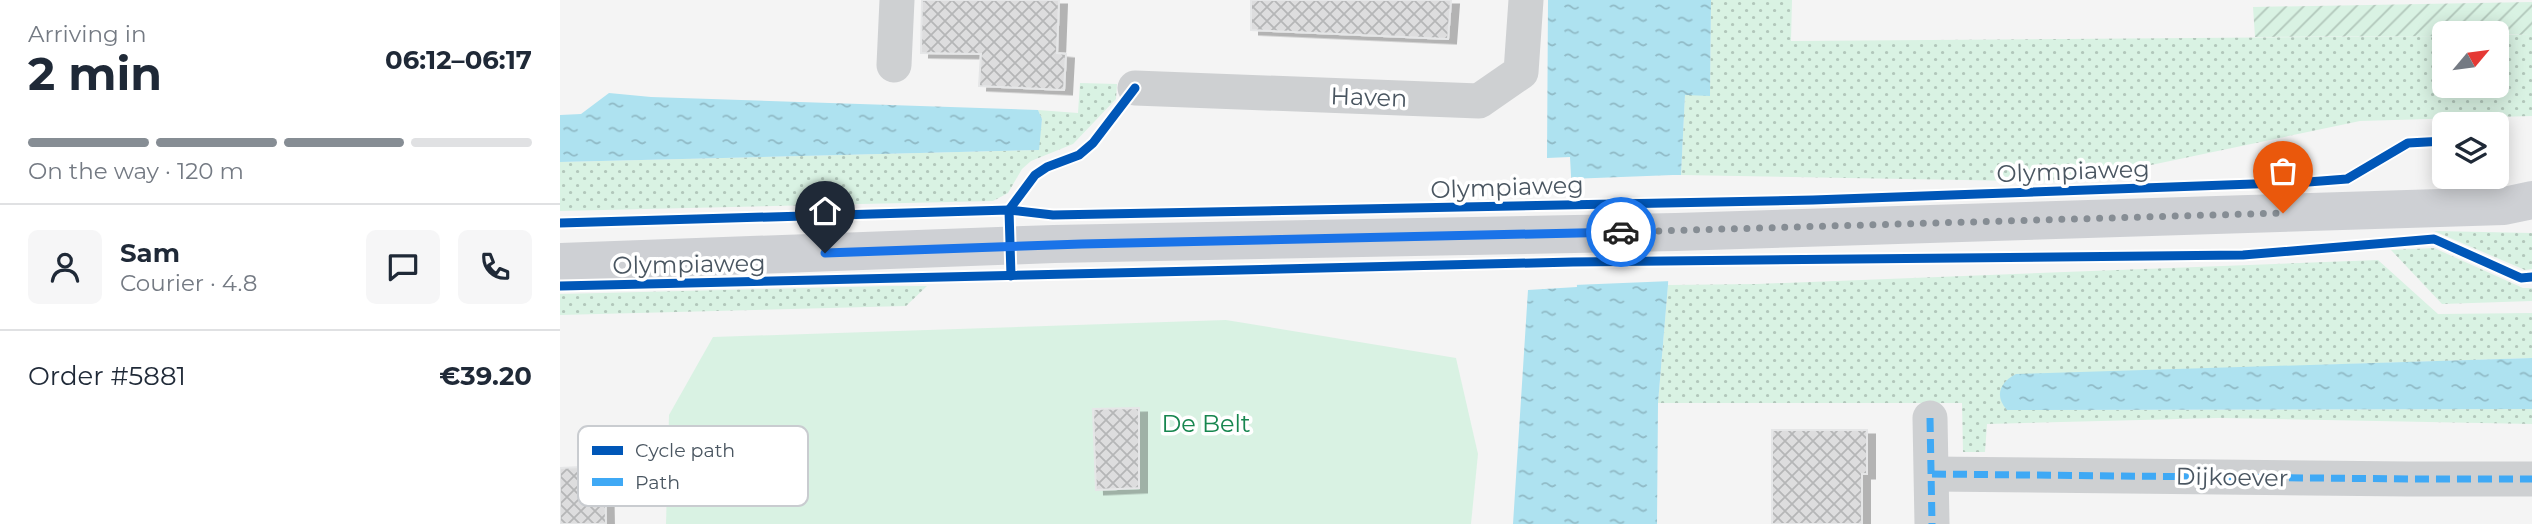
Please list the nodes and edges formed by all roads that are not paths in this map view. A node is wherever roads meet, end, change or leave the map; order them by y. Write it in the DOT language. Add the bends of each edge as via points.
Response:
graph roads {
  1 [pos="897,0"];
  2 [pos="1525,0"];
  3 [pos="894,65"];
  4 [pos="1135,88"];
  5 [pos="2523,207"];
  6 [pos="560,262"];
  7 [pos="1930,418"];
  8 [pos="1932,474"];
  9 [pos="2532,479"];
  10 [pos="1932,524"];
  1 -- 3 [label="street"];
  2 -- 4 [label="street, Haven" via="1521,72 1479,101"];
  5 -- 6 [label="main road, Olympiaweg" via="1676,232 1054,244"];
  7 -- 8 [label="street"];
  8 -- 9 [label="street, Dijkoever"];
  8 -- 10 [label="street"];
}
